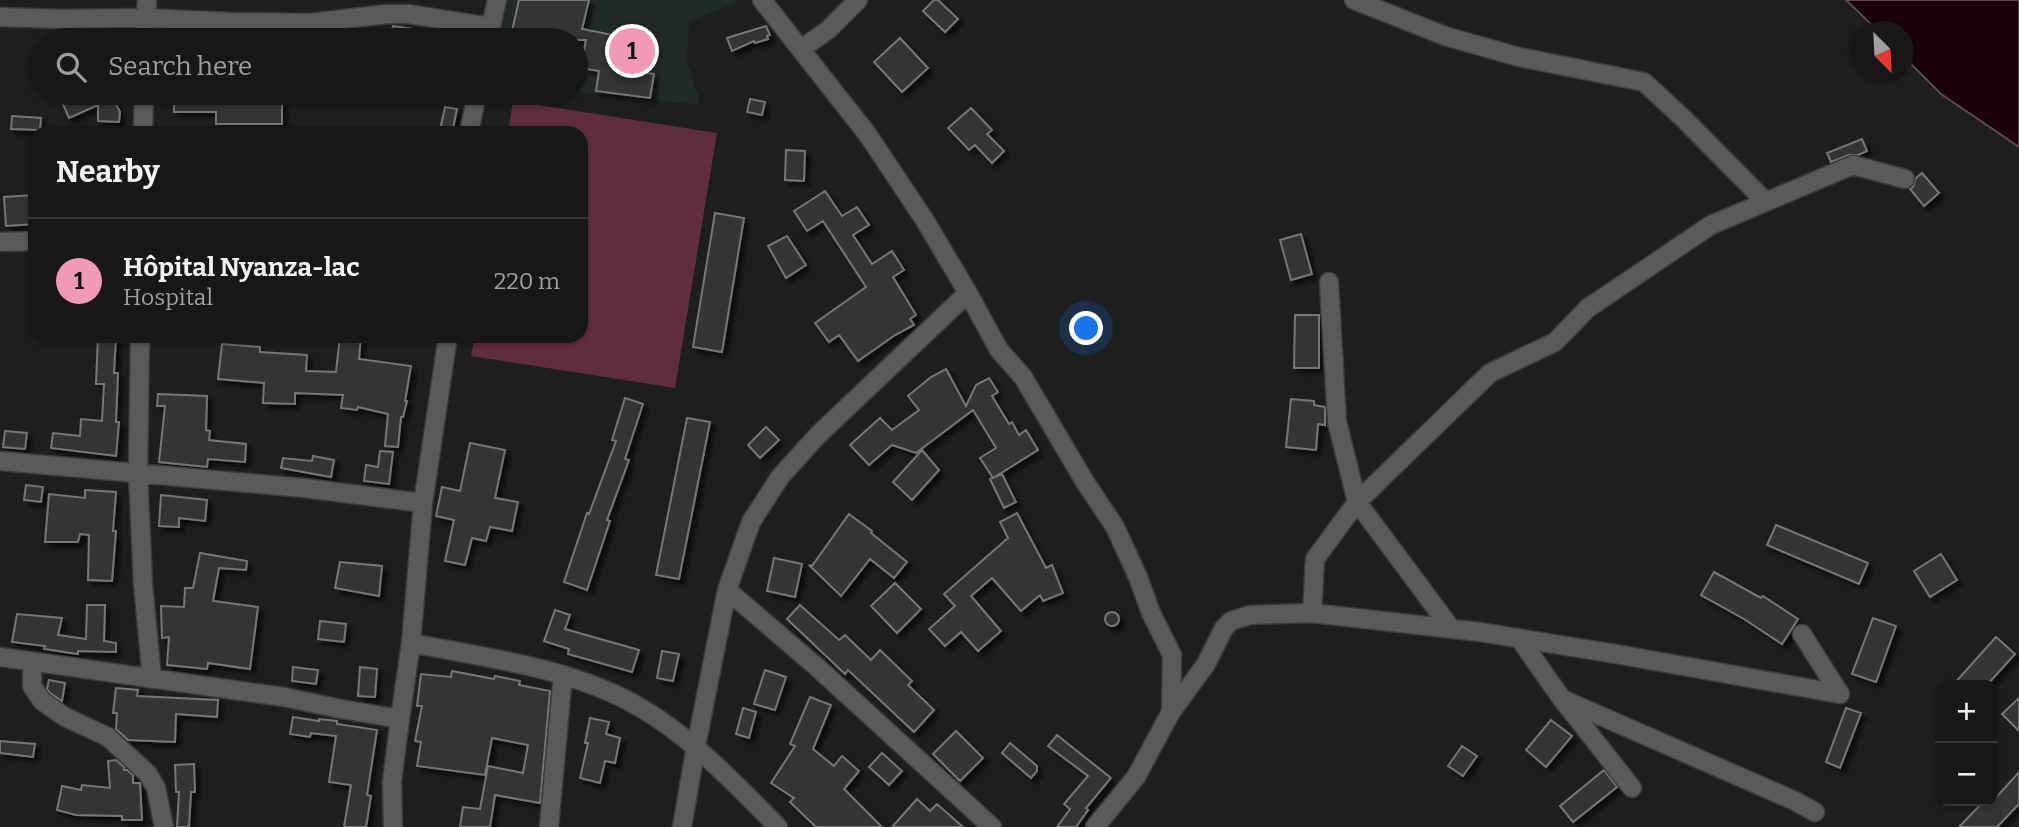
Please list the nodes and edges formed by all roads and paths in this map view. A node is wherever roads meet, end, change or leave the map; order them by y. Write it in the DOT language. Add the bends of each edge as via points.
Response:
graph roads {
  1 [pos="497,0"];
  2 [pos="762,0"];
  3 [pos="858,0"];
  4 [pos="1354,0"];
  5 [pos="146,9"];
  6 [pos="0,17"];
  7 [pos="145,28"];
  8 [pos="464,28"];
  9 [pos="491,28"];
  10 [pos="801,49"];
  11 [pos="144,105"];
  12 [pos="475,105"];
  13 [pos="143,126"];
  14 [pos="471,126"];
  15 [pos="1906,179"];
  16 [pos="1766,202"];
  17 [pos="28,241"];
  18 [pos="0,242"];
  19 [pos="1329,282"];
  20 [pos="968,293"];
  21 [pos="140,343"];
  22 [pos="447,343"];
  23 [pos="0,461"];
  24 [pos="138,473"];
  25 [pos="1357,502"];
  26 [pos="423,503"];
  27 [pos="727,590"];
  28 [pos="1312,613"];
  29 [pos="1450,627"];
  30 [pos="1802,634"];
  31 [pos="1519,638"];
  32 [pos="411,643"];
  33 [pos="0,657"];
  34 [pos="32,662"];
  35 [pos="563,675"];
  36 [pos="152,679"];
  37 [pos="1562,699"];
  38 [pos="1171,712"];
  39 [pos="400,719"];
  40 [pos="696,746"];
  41 [pos="1632,788"];
  42 [pos="1815,812"];
  43 [pos="164,827"];
  44 [pos="393,827"];
  45 [pos="549,827"];
  46 [pos="682,827"];
  47 [pos="778,827"];
  48 [pos="992,827"];
  49 [pos="1095,827"];
  1 -- 9 [label="street"];
  2 -- 10 [label="street"];
  3 -- 10 [label="street"];
  4 -- 16 [label="street" via="1445,36 1507,54 1644,82"];
  5 -- 6 [label="street" via="62,19"];
  5 -- 7 [label="street"];
  5 -- 8 [label="street" via="231,22 310,23 408,15"];
  10 -- 20 [label="street" via="868,135"];
  11 -- 13 [label="street"];
  12 -- 14 [label="street"];
  15 -- 16 [label="street" via="1853,165"];
  16 -- 25 [label="street" via="1711,225 1588,309 1556,342 1490,373"];
  17 -- 18 [label="street"];
  19 -- 25 [label="street" via="1338,422"];
  20 -- 27 [label="street" via="780,477 751,522"];
  20 -- 38 [label="street" via="999,350 1023,377 1115,527 1172,655"];
  21 -- 24 [label="street"];
  22 -- 26 [label="street"];
  23 -- 24 [label="street"];
  24 -- 26 [label="street"];
  24 -- 36 [label="street"];
  25 -- 28 [label="street" via="1315,559"];
  25 -- 29 [label="street"];
  26 -- 32 [label="street"];
  27 -- 40 [label="street"];
  27 -- 48 [label="street"];
  28 -- 29 [label="street"];
  28 -- 38 [label="street" via="1250,615 1231,621"];
  29 -- 31 [label="street"];
  30 -- 31 [label="street" via="1840,694"];
  31 -- 37 [label="street"];
  32 -- 35 [label="street"];
  32 -- 39 [label="street"];
  33 -- 34 [label="street"];
  34 -- 36 [label="street"];
  34 -- 43 [label="street" via="32,686 42,701 108,737 148,774"];
  35 -- 40 [label="street" via="641,708"];
  35 -- 45 [label="street"];
  36 -- 39 [label="street"];
  37 -- 41 [label="street"];
  37 -- 42 [label="street"];
  38 -- 49 [label="street" via="1136,777"];
  39 -- 44 [label="street" via="392,781"];
  40 -- 46 [label="street"];
  40 -- 47 [label="street"];
}
